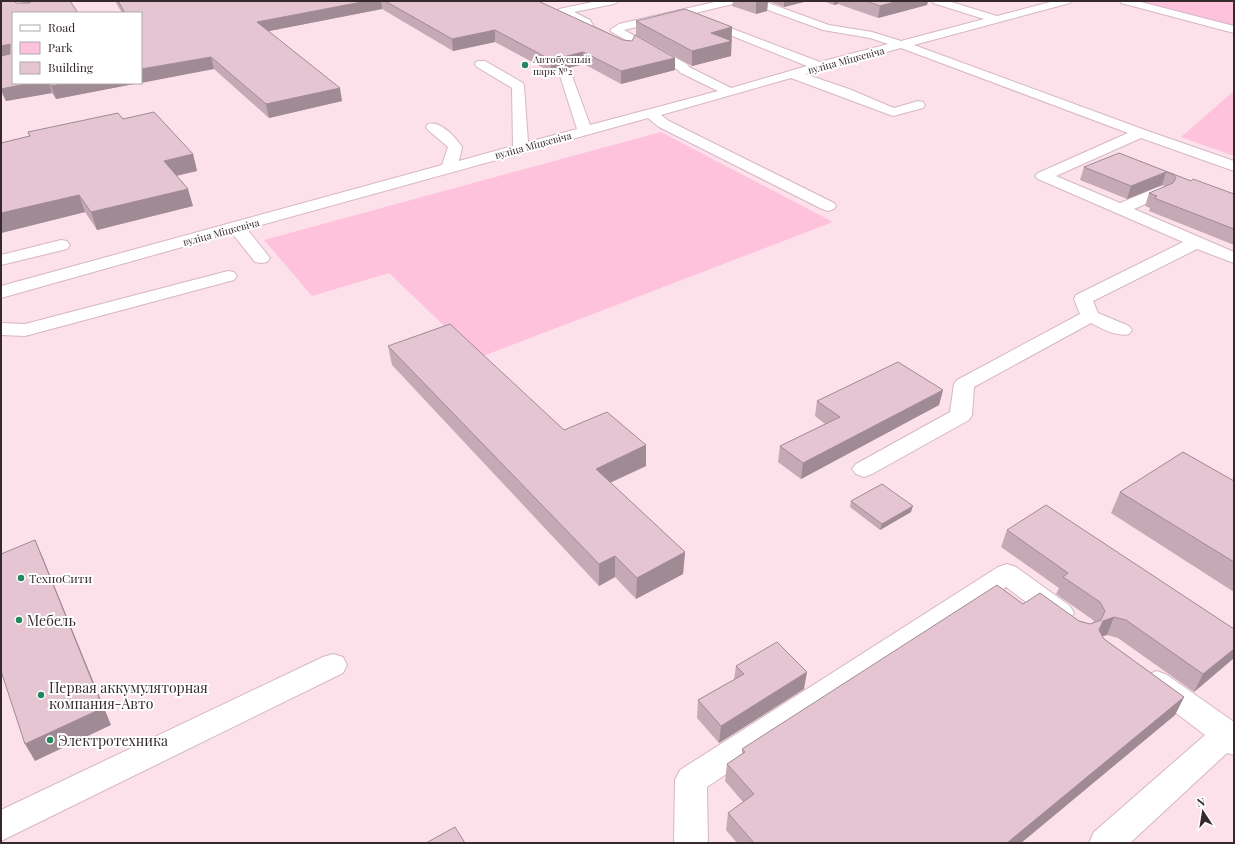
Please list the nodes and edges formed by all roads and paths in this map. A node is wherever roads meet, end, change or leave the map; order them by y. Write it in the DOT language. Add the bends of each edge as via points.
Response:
graph roads {
  1 [pos="614,1"];
  2 [pos="732,1"];
  3 [pos="753,1"];
  4 [pos="937,1"];
  5 [pos="976,1"];
  6 [pos="1066,1"];
  7 [pos="1125,1"];
  8 [pos="15,2"];
  9 [pos="1,6"];
  10 [pos="954,6"];
  11 [pos="26,12"];
  12 [pos="996,19"];
  13 [pos="846,20"];
  14 [pos="1234,30"];
  15 [pos="729,31"];
  16 [pos="872,36"];
  17 [pos="902,45"];
  18 [pos="481,64"];
  19 [pos="819,66"];
  20 [pos="663,67"];
  21 [pos="792,74"];
  22 [pos="566,76"];
  23 [pos="730,92"];
  24 [pos="918,105"];
  25 [pos="650,113"];
  26 [pos="433,127"];
  27 [pos="585,132"];
  28 [pos="1140,133"];
  29 [pos="521,148"];
  30 [pos="1234,166"];
  31 [pos="449,168"];
  32 [pos="1162,191"];
  33 [pos="828,206"];
  34 [pos="1121,209"];
  35 [pos="237,228"];
  36 [pos="1197,242"];
  37 [pos="61,245"];
  38 [pos="262,258"];
  39 [pos="1234,258"];
  40 [pos="1,260"];
  41 [pos="228,276"];
  42 [pos="1,292"];
  43 [pos="1090,316"];
  44 [pos="1,329"];
  45 [pos="1122,330"];
  46 [pos="864,469"];
  47 [pos="1082,629"];
  48 [pos="333,665"];
  49 [pos="1138,670"];
  50 [pos="1230,738"];
  51 [pos="1,826"];
  52 [pos="1111,842"];
  53 [pos="691,843"];
  1 -- 20 [label="street" via="563,11 586,22 589,29"];
  2 -- 23 [label="street" via="623,26 616,30 684,67 685,70"];
  3 -- 16 [label="street" via="827,28"];
  4 -- 10 [label="street"];
  5 -- 10 [label="street"];
  6 -- 12 [label="street, вуліца Міцкевіча"];
  7 -- 14 [label="street"];
  8 -- 9 [label="street"];
  8 -- 11 [label="street"];
  10 -- 12 [label="street"];
  12 -- 17 [label="street, вуліца Міцкевіча"];
  13 -- 16 [label="street" via="863,25"];
  15 -- 19 [label="street"];
  16 -- 17 [label="street"];
  17 -- 19 [label="street, вуліца Міцкевіча"];
  17 -- 28 [label="street"];
  18 -- 29 [label="street" via="518,86"];
  19 -- 21 [label="street, вуліца Міцкевіча"];
  21 -- 23 [label="street, вуліца Міцкевіча"];
  21 -- 24 [label="street" via="893,112"];
  22 -- 27 [label="street"];
  23 -- 25 [label="street, вуліца Міцкевіча"];
  25 -- 27 [label="street, вуліца Міцкевіча"];
  25 -- 33 [label="street" via="664,124"];
  26 -- 31 [label="street" via="454,147"];
  27 -- 29 [label="street, вуліца Міцкевіча"];
  28 -- 30 [label="street"];
  28 -- 34 [label="street" via="1043,176"];
  29 -- 31 [label="street, вуліца Міцкевіча"];
  31 -- 35 [label="street, вуліца Міцкевіча"];
  32 -- 34 [label="street"];
  34 -- 36 [label="street"];
  35 -- 38 [label="street"];
  35 -- 42 [label="street, вуліца Міцкевіча"];
  36 -- 39 [label="street"];
  36 -- 43 [label="street" via="1083,299"];
  37 -- 40 [label="street"];
  41 -- 44 [label="street" via="25,330"];
  43 -- 45 [label="street"];
  43 -- 46 [label="street" via="964,384 961,415"];
  47 -- 53 [label="street" via="1007,574 691,780"];
  48 -- 51 [label="street"];
  49 -- 50 [label="street"];
  50 -- 52 [label="street"];
}
